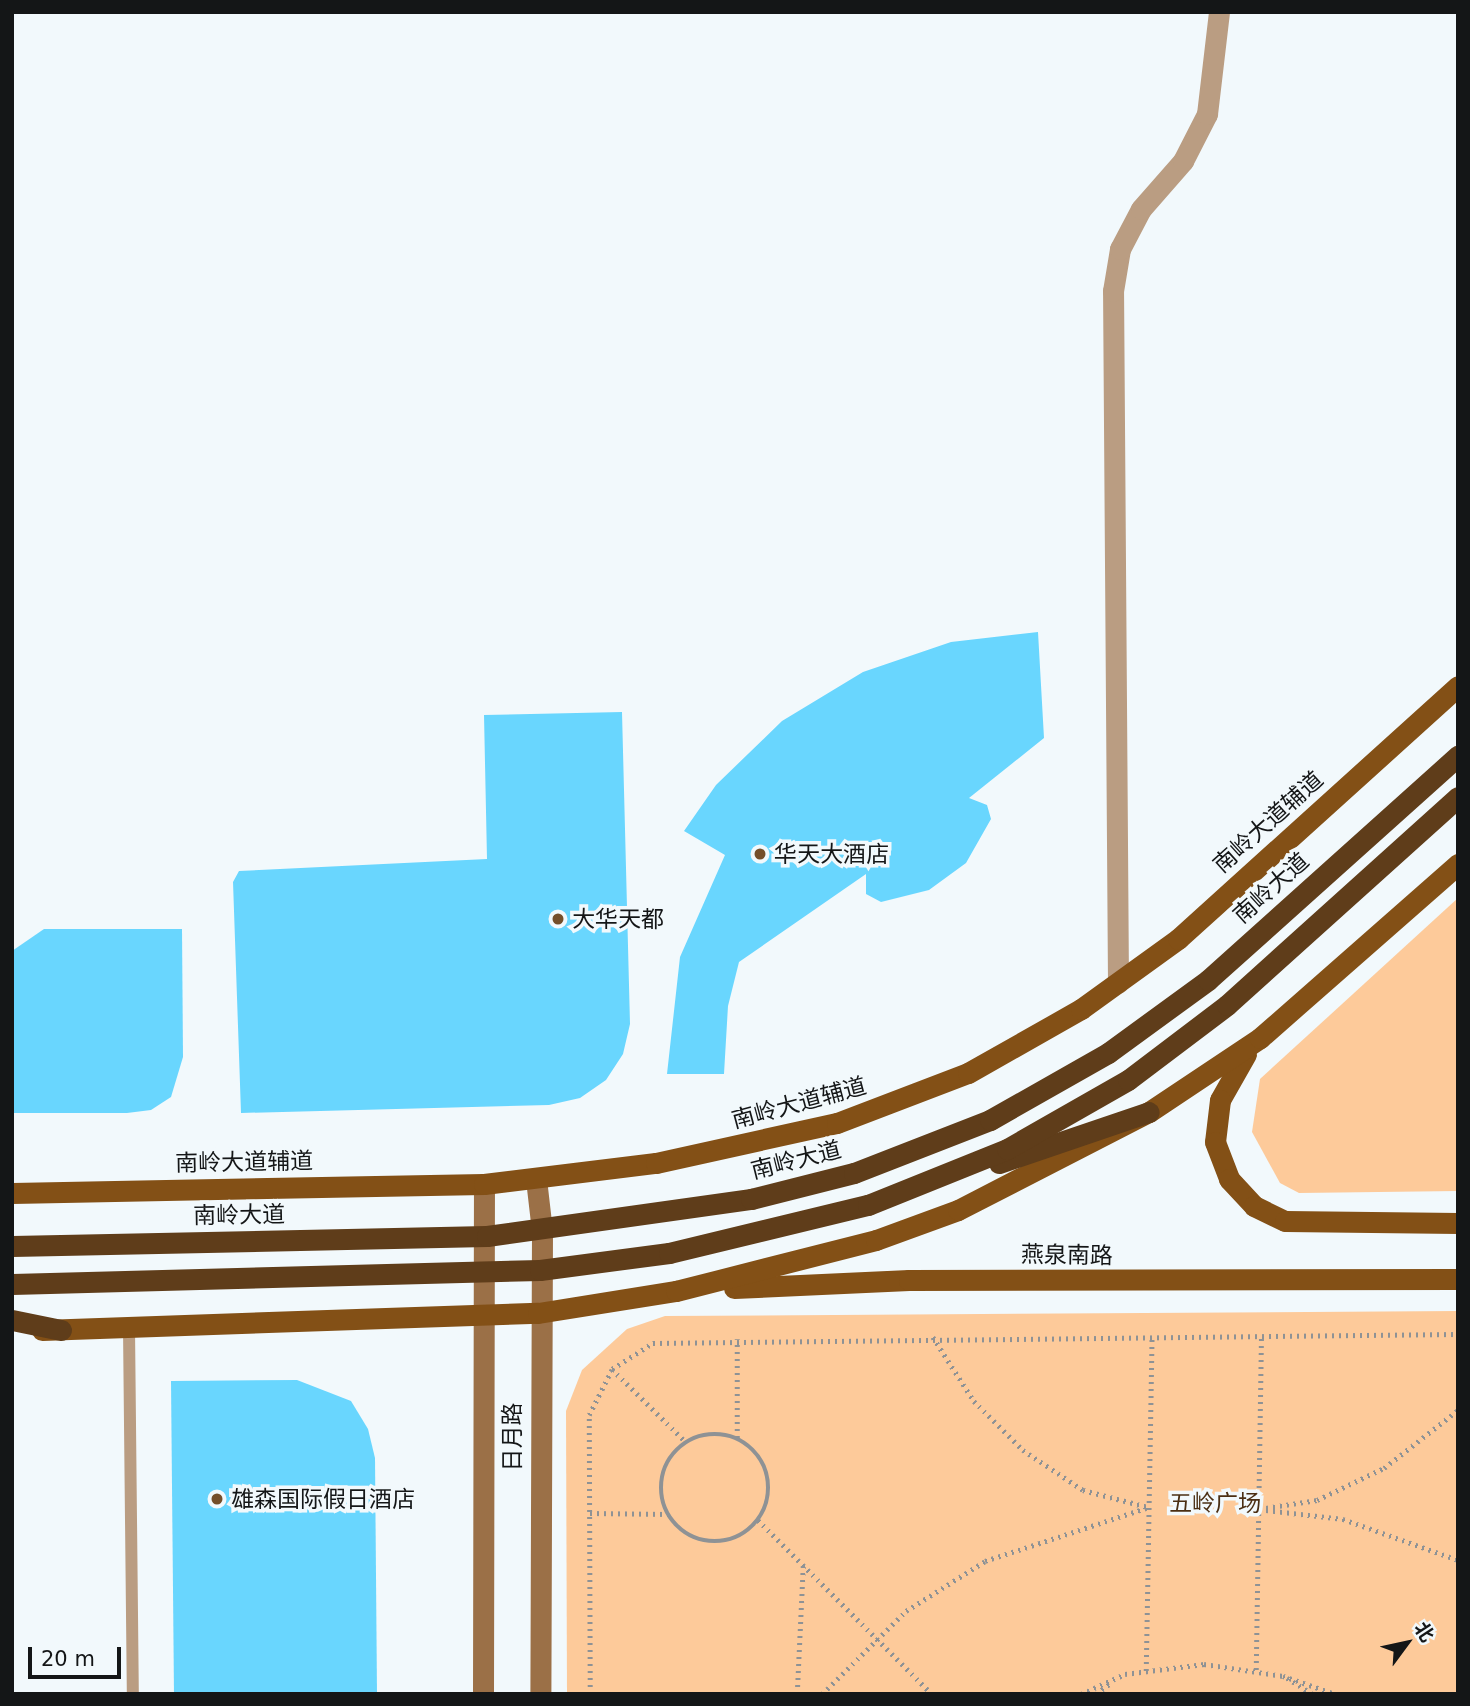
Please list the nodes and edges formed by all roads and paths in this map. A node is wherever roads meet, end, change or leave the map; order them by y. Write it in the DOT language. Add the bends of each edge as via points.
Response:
graph roads {
  1 [pos="1219,12"];
  2 [pos="1458,686"];
  3 [pos="1458,756"];
  4 [pos="1458,797"];
  5 [pos="1458,864"];
  6 [pos="1118,982"];
  7 [pos="1260,1038"];
  8 [pos="1149,1112"];
  9 [pos="943,1177"];
  10 [pos="536,1180"];
  11 [pos="484,1184"];
  12 [pos="12,1193"];
  13 [pos="1458,1223"];
  14 [pos="542,1231"];
  15 [pos="487,1236"];
  16 [pos="12,1246"];
  17 [pos="540,1270"];
  18 [pos="485,1274"];
  19 [pos="1458,1279"];
  20 [pos="12,1284"];
  21 [pos="676,1291"];
  22 [pos="537,1313"];
  23 [pos="484,1317"];
  24 [pos="12,1320"];
  25 [pos="129,1328"];
  26 [pos="61,1330"];
  27 [pos="12,1331"];
  28 [pos="1458,1334"];
  29 [pos="1261,1335"];
  30 [pos="1152,1336"];
  31 [pos="933,1337"];
  32 [pos="737,1339"];
  33 [pos="612,1369"];
  34 [pos="1458,1410"];
  35 [pos="737,1438"];
  36 [pos="686,1442"];
  37 [pos="1149,1507"];
  38 [pos="1259,1509"];
  39 [pos="590,1513"];
  40 [pos="668,1514"];
  41 [pos="758,1520"];
  42 [pos="1458,1560"];
  43 [pos="803,1565"];
  44 [pos="875,1637"];
  45 [pos="1256,1670"];
  46 [pos="1146,1671"];
  47 [pos="1125,1674"];
  48 [pos="1283,1676"];
  49 [pos="133,1694"];
  50 [pos="483,1694"];
  51 [pos="540,1694"];
  52 [pos="590,1694"];
  53 [pos="797,1694"];
  54 [pos="822,1694"];
  55 [pos="932,1694"];
  56 [pos="1082,1694"];
  57 [pos="1096,1694"];
  58 [pos="1313,1694"];
  59 [pos="1335,1694"];
  1 -- 6 [label="street" via="1207,114 1184,161 1141,209 1120,249 1113,290"];
  2 -- 6 [label="main road, 南岭大道辅道" via="1178,939"];
  3 -- 14 [label="highway, 南岭大道" via="1208,980 1036,1097 927,1147 807,1187"];
  4 -- 9 [label="highway" via="1227,1005 1128,1080"];
  5 -- 7 [label="main road"];
  6 -- 10 [label="main road, 南岭大道辅道" via="1012,1052 837,1123 741,1147"];
  7 -- 8 [label="main road"];
  7 -- 13 [label="main road" via="1230,1074 1215,1142 1228,1179 1254,1206 1285,1221"];
  8 -- 9 [label="highway"];
  8 -- 21 [label="main road" via="958,1210 832,1253"];
  9 -- 17 [label="highway" via="761,1234"];
  10 -- 11 [label="main road, 南岭大道辅道"];
  10 -- 14 [label="main road, 日月路"];
  11 -- 12 [label="main road, 南岭大道辅道"];
  11 -- 15 [label="main road, 日月路"];
  14 -- 15 [label="highway, 南岭大道"];
  14 -- 17 [label="main road, 日月路"];
  15 -- 16 [label="highway, 南岭大道"];
  15 -- 18 [label="main road, 日月路"];
  17 -- 18 [label="highway"];
  17 -- 22 [label="main road, 日月路"];
  18 -- 20 [label="highway"];
  18 -- 23 [label="main road, 日月路"];
  19 -- 21 [label="main road, 燕泉南路" via="909,1280"];
  21 -- 22 [label="main road"];
  22 -- 23 [label="main road"];
  22 -- 51 [label="main road, 日月路"];
  23 -- 25 [label="main road"];
  23 -- 50 [label="main road, 日月路"];
  24 -- 26 [label="highway"];
  25 -- 26 [label="main road"];
  25 -- 49 [label="lane"];
  26 -- 27 [label="main road"];
  28 -- 29 [label="path"];
  29 -- 30 [label="path"];
  29 -- 38 [label="path"];
  30 -- 31 [label="path"];
  30 -- 37 [label="path"];
  31 -- 32 [label="path"];
  31 -- 37 [label="path" via="974,1401 1023,1450 1083,1490"];
  32 -- 33 [label="path" via="653,1343"];
  32 -- 35 [label="path"];
  33 -- 36 [label="path"];
  33 -- 39 [label="path" via="589,1415"];
  34 -- 38 [label="path" via="1384,1468 1317,1500"];
  35 -- 36 [label="path" via="720,1434"];
  35 -- 41 [label="path" via="762,1461 768,1478"];
  36 -- 40 [label="path" via="664,1468 661,1486"];
  37 -- 44 [label="path" via="985,1561"];
  37 -- 46 [label="path"];
  38 -- 42 [label="path" via="1343,1519"];
  38 -- 45 [label="path"];
  39 -- 40 [label="path"];
  39 -- 52 [label="path"];
  40 -- 41 [label="path" via="685,1533 710,1542 737,1538"];
  41 -- 43 [label="path"];
  43 -- 44 [label="path"];
  43 -- 53 [label="path"];
  44 -- 54 [label="path"];
  44 -- 55 [label="path"];
  45 -- 46 [label="path" via="1204,1664"];
  45 -- 48 [label="path"];
  46 -- 47 [label="path"];
  47 -- 56 [label="path"];
  47 -- 57 [label="path"];
  48 -- 58 [label="path"];
  48 -- 59 [label="path"];
}
